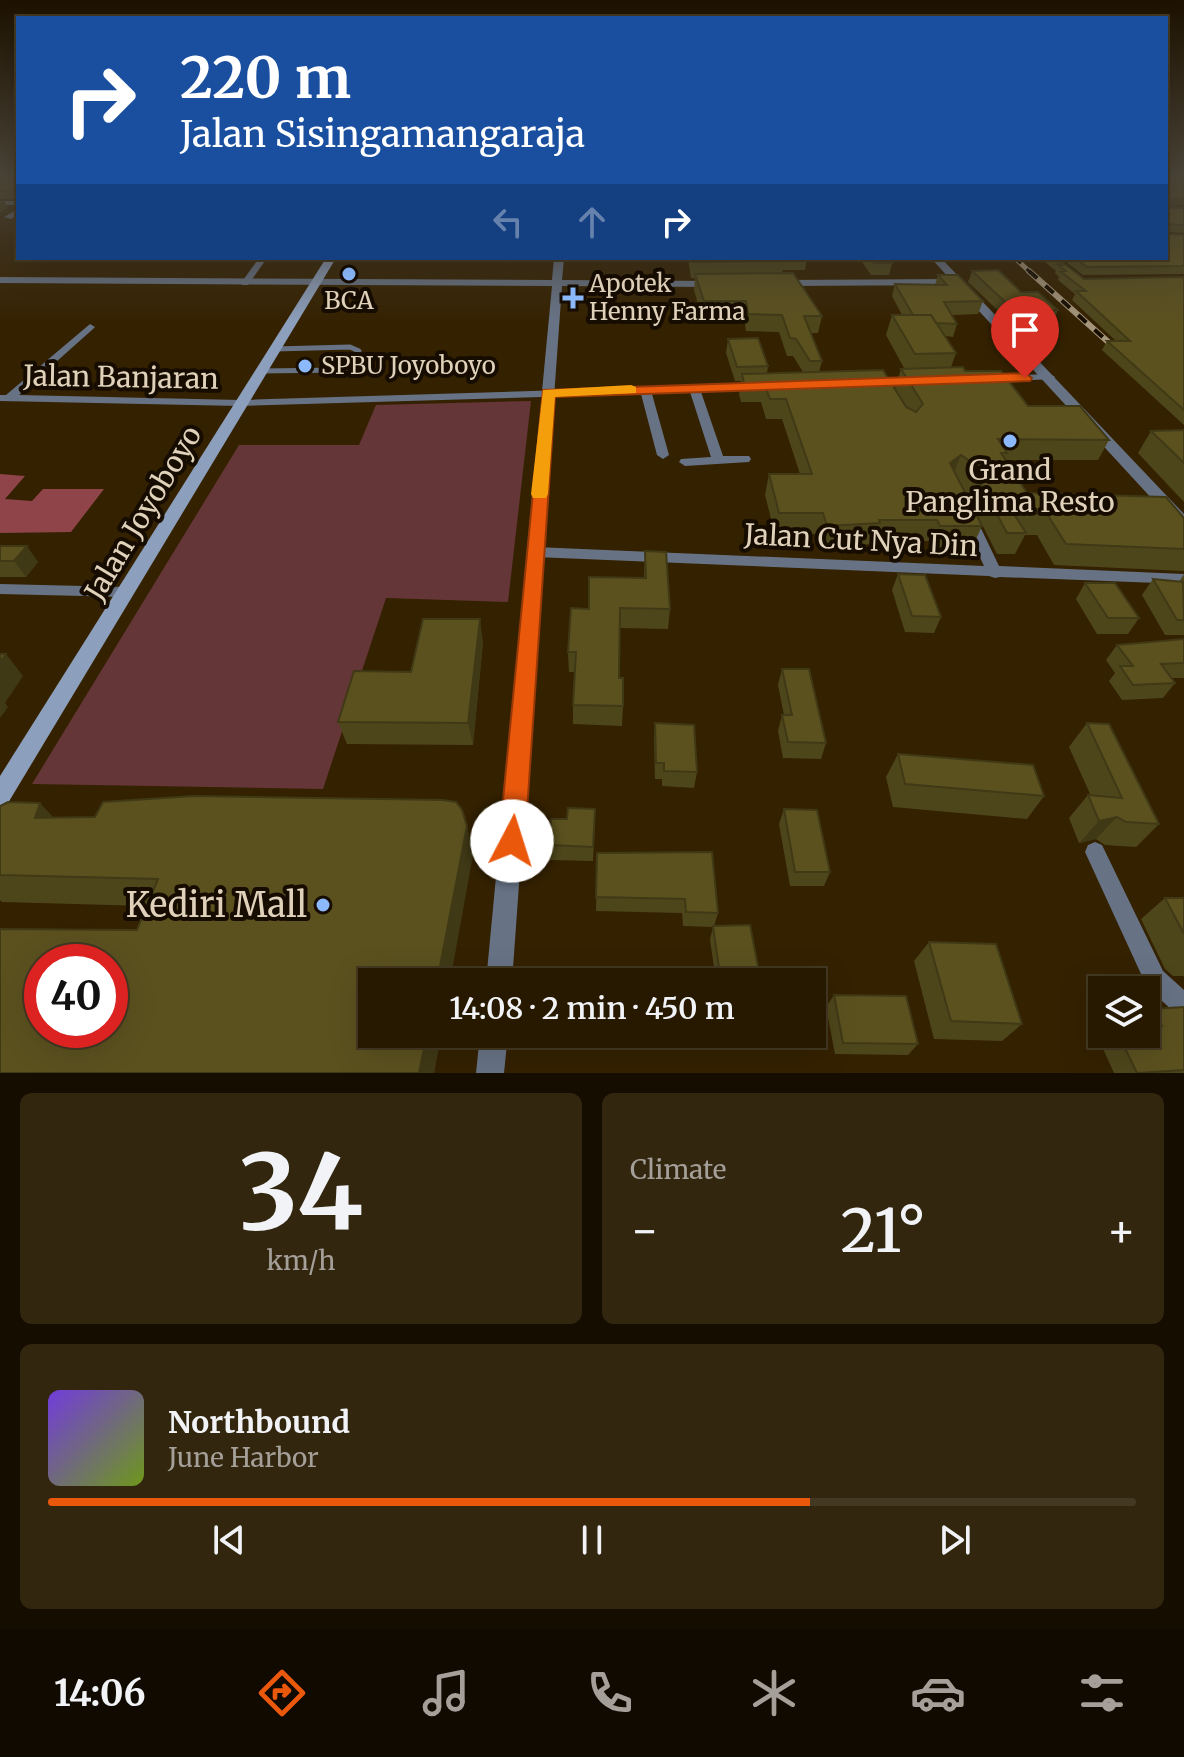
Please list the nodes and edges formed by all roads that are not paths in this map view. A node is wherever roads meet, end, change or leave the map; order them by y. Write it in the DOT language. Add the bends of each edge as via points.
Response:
graph roads {
  1 [pos="262,260"];
  2 [pos="330,260"];
  3 [pos="559,260"];
  4 [pos="938,260"];
  5 [pos="0,280"];
  6 [pos="958,281"];
  7 [pos="245,283"];
  8 [pos="314,284"];
  9 [pos="732,284"];
  10 [pos="763,284"];
  11 [pos="557,285"];
  12 [pos="90,327"];
  13 [pos="273,349"];
  14 [pos="259,371"];
  15 [pos="1050,377"];
  16 [pos="979,379"];
  17 [pos="771,387"];
  18 [pos="694,388"];
  19 [pos="645,389"];
  20 [pos="548,393"];
  21 [pos="5,398"];
  22 [pos="240,403"];
  23 [pos="663,455"];
  24 [pos="745,459"];
  25 [pos="718,460"];
  26 [pos="685,462"];
  27 [pos="965,509"];
  28 [pos="1184,523"];
  29 [pos="535,552"];
  30 [pos="995,573"];
  31 [pos="1184,579"];
  32 [pos="0,589"];
  33 [pos="125,592"];
  34 [pos="0,796"];
  35 [pos="1095,852"];
  36 [pos="500,968"];
  37 [pos="1184,1006"];
  38 [pos="493,1048"];
  39 [pos="490,1073"];
  1 -- 7 [label="street"];
  2 -- 8 [label="main road, Jalan Joyoboyo"];
  3 -- 11 [label="street"];
  4 -- 6 [label="street"];
  5 -- 7 [label="street"];
  6 -- 10 [label="street"];
  6 -- 15 [label="street"];
  7 -- 8 [label="street"];
  8 -- 11 [label="street"];
  8 -- 13 [label="main road, Jalan Joyoboyo"];
  9 -- 11 [label="street"];
  11 -- 20 [label="street"];
  12 -- 21 [label="street"];
  13 -- 14 [label="main road, Jalan Joyoboyo"];
  13 -- 14 [label="lane" via="359,351 353,366 343,370"];
  14 -- 22 [label="main road, Jalan Joyoboyo"];
  15 -- 16 [label="street"];
  15 -- 28 [label="street"];
  17 -- 18 [label="street, Jalan Banjaran"];
  18 -- 19 [label="street, Jalan Banjaran"];
  18 -- 25 [label="street"];
  19 -- 20 [label="street, Jalan Banjaran"];
  19 -- 23 [label="street"];
  20 -- 22 [label="street, Jalan Banjaran"];
  20 -- 29 [label="street"];
  21 -- 22 [label="street, Jalan Banjaran"];
  22 -- 33 [label="main road, Jalan Joyoboyo"];
  24 -- 25 [label="street"];
  25 -- 26 [label="street"];
  27 -- 30 [label="street"];
  29 -- 30 [label="street, Jalan Cut Nya Din"];
  29 -- 36 [label="street"];
  30 -- 31 [label="street, Jalan Cut Nya Din"];
  32 -- 33 [label="street"];
  33 -- 34 [label="main road, Jalan Joyoboyo"];
  35 -- 37 [label="street" via="1155,979"];
  38 -- 39 [label="street"];
}
